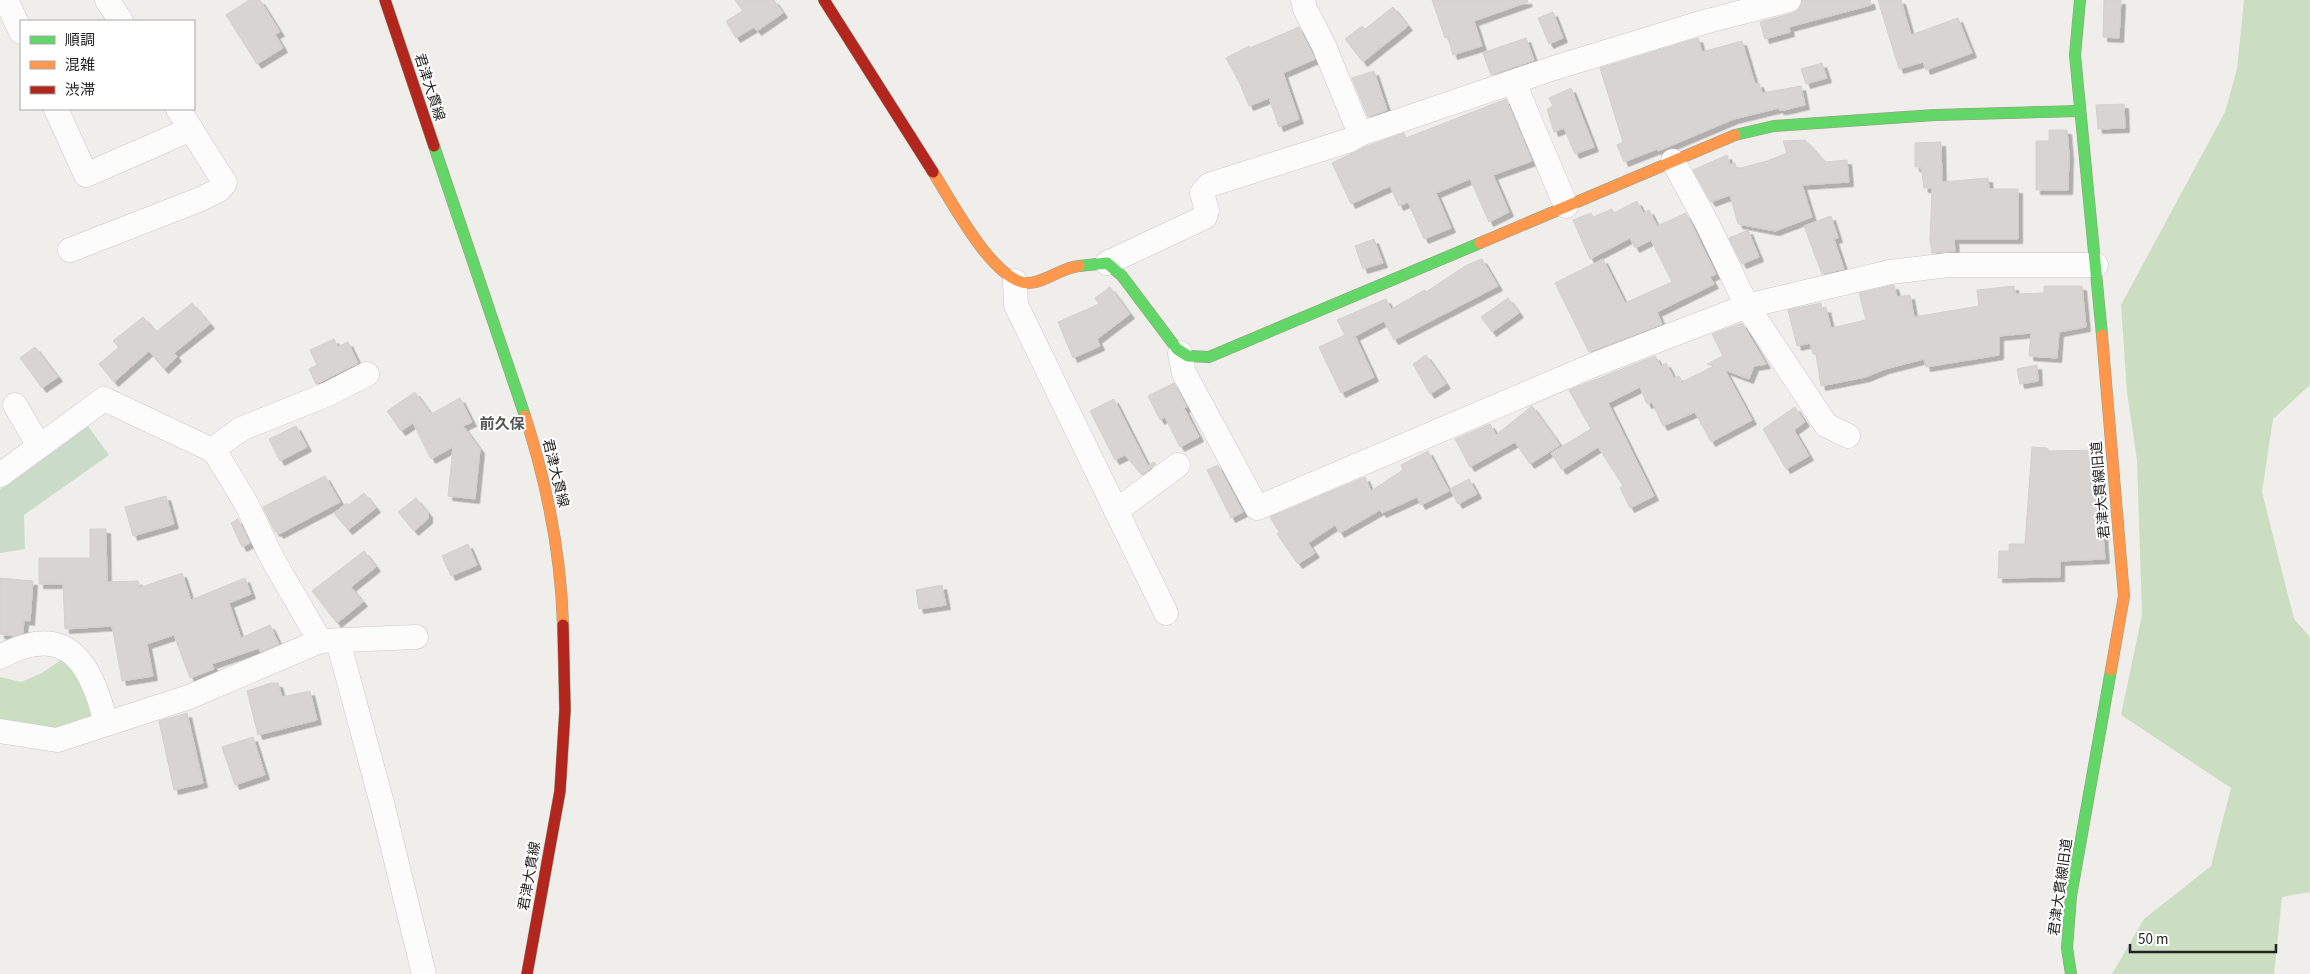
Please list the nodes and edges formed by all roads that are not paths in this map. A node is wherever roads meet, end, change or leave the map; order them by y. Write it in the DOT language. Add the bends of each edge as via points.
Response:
graph roads {
  1 [pos="6,0"];
  2 [pos="107,0"];
  3 [pos="385,0"];
  4 [pos="824,0"];
  5 [pos="1302,0"];
  6 [pos="1789,0"];
  7 [pos="2080,0"];
  8 [pos="120,20"];
  9 [pos="20,30"];
  10 [pos="1514,83"];
  11 [pos="56,110"];
  12 [pos="179,110"];
  13 [pos="2080,111"];
  14 [pos="191,129"];
  15 [pos="1360,134"];
  16 [pos="1673,161"];
  17 [pos="1566,206"];
  18 [pos="70,250"];
  19 [pos="1107,263"];
  20 [pos="2096,264"];
  21 [pos="1015,281"];
  22 [pos="1747,306"];
  23 [pos="1180,353"];
  24 [pos="367,374"];
  25 [pos="15,405"];
  26 [pos="1848,436"];
  27 [pos="39,446"];
  28 [pos="212,450"];
  29 [pos="1178,465"];
  30 [pos="0,475"];
  31 [pos="1116,511"];
  32 [pos="1166,612"];
  33 [pos="416,637"];
  34 [pos="329,641"];
  35 [pos="0,657"];
  36 [pos="106,724"];
  37 [pos="0,731"];
  38 [pos="424,974"];
  39 [pos="527,974"];
  40 [pos="2071,974"];
  1 -- 9 [label="street"];
  2 -- 8 [label="street"];
  3 -- 39 [label="street, 君津大貫線" via="526,418 553,526 562,591 565,710 560,791"];
  4 -- 21 [label="street" via="976,240"];
  5 -- 15 [label="street"];
  6 -- 10 [label="street" via="1704,22"];
  7 -- 13 [label="street, 君津大貫線旧道" via="2075,55"];
  10 -- 15 [label="street"];
  10 -- 17 [label="street"];
  11 -- 14 [label="street" via="86,174"];
  12 -- 14 [label="street"];
  13 -- 16 [label="street" via="1935,115 1774,126 1740,133"];
  13 -- 20 [label="street, 君津大貫線旧道"];
  14 -- 18 [label="street" via="225,183 219,190"];
  15 -- 19 [label="street" via="1209,185 1202,193 1207,211 1205,217"];
  16 -- 17 [label="street"];
  16 -- 22 [label="street"];
  17 -- 23 [label="street" via="1208,357 1188,357"];
  19 -- 21 [label="street" via="1075,266 1030,283"];
  19 -- 23 [label="street" via="1122,276"];
  20 -- 22 [label="street" via="1949,265 1890,272"];
  20 -- 40 [label="street, 君津大貫線旧道" via="2124,596 2071,896 2066,948"];
  21 -- 31 [label="street" via="1016,305"];
  22 -- 23 [label="street" via="1578,372 1257,508 1184,373"];
  22 -- 26 [label="street" via="1826,425"];
  24 -- 28 [label="street" via="328,394 241,429"];
  25 -- 27 [label="street"];
  27 -- 28 [label="street" via="104,398"];
  27 -- 30 [label="street"];
  28 -- 34 [label="street" via="246,504 272,558"];
  29 -- 31 [label="street"];
  31 -- 32 [label="street"];
  33 -- 34 [label="street"];
  34 -- 36 [label="street" via="189,697"];
  34 -- 38 [label="street" via="383,807"];
  35 -- 36 [label="street" via="30,645 58,644 67,648 96,685"];
  36 -- 37 [label="street" via="57,740"];
}
